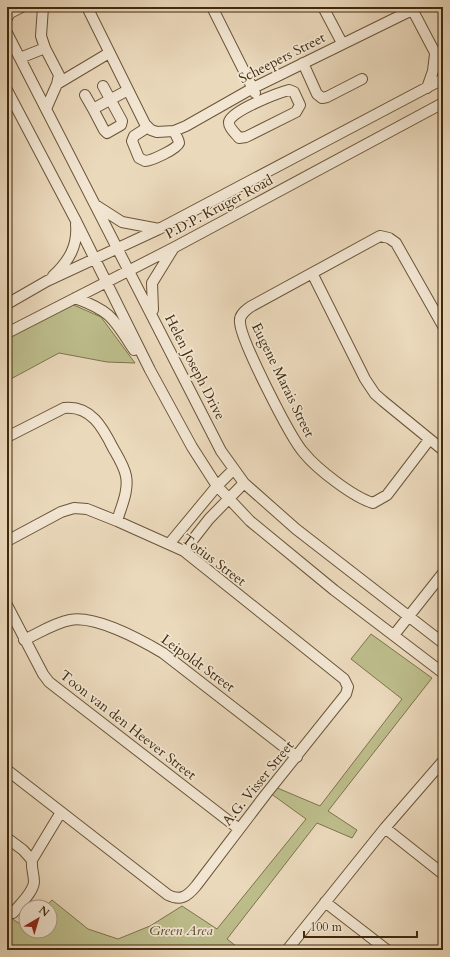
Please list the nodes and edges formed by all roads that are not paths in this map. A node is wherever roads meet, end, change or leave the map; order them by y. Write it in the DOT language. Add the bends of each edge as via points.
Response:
graph roads {
  1 [pos="22,7"];
  2 [pos="43,7"];
  3 [pos="87,7"];
  4 [pos="212,7"];
  5 [pos="323,7"];
  6 [pos="412,8"];
  7 [pos="8,15"];
  8 [pos="7,33"];
  9 [pos="342,43"];
  10 [pos="45,48"];
  11 [pos="109,52"];
  12 [pos="439,57"];
  13 [pos="20,58"];
  14 [pos="303,63"];
  15 [pos="443,68"];
  16 [pos="362,79"];
  17 [pos="443,79"];
  18 [pos="57,84"];
  19 [pos="103,86"];
  20 [pos="253,88"];
  21 [pos="427,88"];
  22 [pos="7,90"];
  23 [pos="128,90"];
  24 [pos="85,95"];
  25 [pos="111,99"];
  26 [pos="259,101"];
  27 [pos="442,105"];
  28 [pos="46,109"];
  29 [pos="93,109"];
  30 [pos="148,127"];
  31 [pos="169,132"];
  32 [pos="95,205"];
  33 [pos="75,219"];
  34 [pos="159,228"];
  35 [pos="175,247"];
  36 [pos="118,248"];
  37 [pos="95,259"];
  38 [pos="129,271"];
  39 [pos="312,272"];
  40 [pos="106,281"];
  41 [pos="47,282"];
  42 [pos="74,298"];
  43 [pos="7,304"];
  44 [pos="154,317"];
  45 [pos="443,326"];
  46 [pos="7,333"];
  47 [pos="150,370"];
  48 [pos="7,437"];
  49 [pos="429,440"];
  50 [pos="443,450"];
  51 [pos="233,470"];
  52 [pos="244,483"];
  53 [pos="217,486"];
  54 [pos="228,499"];
  55 [pos="117,521"];
  56 [pos="7,541"];
  57 [pos="169,544"];
  58 [pos="184,551"];
  59 [pos="443,573"];
  60 [pos="7,605"];
  61 [pos="409,617"];
  62 [pos="394,636"];
  63 [pos="24,640"];
  64 [pos="443,643"];
  65 [pos="443,673"];
  66 [pos="344,679"];
  67 [pos="297,757"];
  68 [pos="443,761"];
  69 [pos="7,770"];
  70 [pos="61,812"];
  71 [pos="385,828"];
  72 [pos="239,829"];
  73 [pos="8,842"];
  74 [pos="32,860"];
  75 [pos="443,874"];
  76 [pos="325,902"];
  77 [pos="13,913"];
  78 [pos="287,950"];
  79 [pos="387,950"];
  1 -- 7 [label="street"];
  2 -- 10 [label="street" via="40,31"];
  3 -- 11 [label="street"];
  4 -- 20 [label="street"];
  5 -- 9 [label="street"];
  6 -- 9 [label="street, Scheepers Street"];
  6 -- 12 [label="street"];
  8 -- 13 [label="street, Helen Joseph Drive"];
  9 -- 14 [label="street, Scheepers Street"];
  10 -- 13 [label="street"];
  10 -- 18 [label="street" via="58,71"];
  11 -- 18 [label="street"];
  11 -- 23 [label="street"];
  12 -- 15 [label="street"];
  12 -- 21 [label="street"];
  13 -- 28 [label="street, Helen Joseph Drive"];
  14 -- 16 [label="street" via="317,94 322,98"];
  14 -- 20 [label="street, Scheepers Street"];
  17 -- 21 [label="street, P.D.P. Kruger Road"];
  18 -- 28 [label="street"];
  19 -- 25 [label="street"];
  20 -- 26 [label="street"];
  20 -- 31 [label="street, Scheepers Street" via="186,126"];
  21 -- 34 [label="street, P.D.P. Kruger Road"];
  22 -- 33 [label="street"];
  23 -- 25 [label="street"];
  23 -- 30 [label="street"];
  24 -- 29 [label="street"];
  25 -- 29 [label="street"];
  25 -- 29 [label="street" via="122,121 121,125 114,129 105,132"];
  26 -- 26 [label="street" via="289,90 294,92 300,105 296,112 246,138 239,138 229,126 229,121"];
  27 -- 35 [label="street, P.D.P. Kruger Road"];
  28 -- 32 [label="street, Helen Joseph Drive"];
  30 -- 31 [label="street" via="157,132"];
  30 -- 31 [label="street" via="132,140 139,158 145,161 178,145 178,140"];
  32 -- 34 [label="street" via="122,222"];
  32 -- 36 [label="street, Helen Joseph Drive"];
  33 -- 37 [label="street"];
  33 -- 41 [label="street" via="77,235 72,253"];
  34 -- 36 [label="street, P.D.P. Kruger Road"];
  35 -- 38 [label="street, P.D.P. Kruger Road"];
  35 -- 44 [label="street" via="152,283"];
  36 -- 37 [label="street, P.D.P. Kruger Road"];
  36 -- 38 [label="street, Helen Joseph Drive"];
  37 -- 40 [label="street"];
  37 -- 41 [label="street, P.D.P. Kruger Road"];
  38 -- 40 [label="street, P.D.P. Kruger Road"];
  38 -- 44 [label="street, Helen Joseph Drive"];
  39 -- 45 [label="street" via="380,236 389,238 396,243"];
  39 -- 49 [label="street" via="365,379 375,394"];
  39 -- 49 [label="street, Eugene Marais Street" via="250,308 242,315 240,321 244,340 303,453 362,500 373,503 387,495"];
  40 -- 42 [label="street, P.D.P. Kruger Road"];
  40 -- 47 [label="street"];
  41 -- 43 [label="street, P.D.P. Kruger Road"];
  42 -- 46 [label="street, P.D.P. Kruger Road"];
  42 -- 47 [label="street" via="96,306 110,315"];
  44 -- 51 [label="street, Helen Joseph Drive"];
  47 -- 53 [label="street" via="192,447"];
  48 -- 55 [label="street" via="64,408 77,408 92,416 101,426 126,476 127,488"];
  49 -- 50 [label="street"];
  51 -- 52 [label="street, Helen Joseph Drive"];
  51 -- 53 [label="street"];
  52 -- 54 [label="street"];
  52 -- 61 [label="street, Helen Joseph Drive" via="296,529"];
  53 -- 54 [label="street"];
  53 -- 57 [label="street"];
  54 -- 58 [label="street"];
  54 -- 62 [label="street" via="250,521 328,586"];
  55 -- 56 [label="street, Totius Street" via="87,509 74,508 61,512"];
  55 -- 57 [label="street, Totius Street"];
  57 -- 58 [label="street, Totius Street"];
  58 -- 66 [label="street, Totius Street"];
  59 -- 61 [label="street"];
  60 -- 63 [label="street, Toon van den Heever Street"];
  61 -- 62 [label="street"];
  61 -- 64 [label="street, Helen Joseph Drive"];
  62 -- 65 [label="street"];
  63 -- 67 [label="street, Leipoldt Street" via="58,624 83,619 145,642 163,653"];
  63 -- 72 [label="street, Toon van den Heever Street" via="49,682"];
  66 -- 67 [label="street, A.G. Visser Street" via="348,687 346,694"];
  67 -- 72 [label="street, A.G. Visser Street"];
  68 -- 71 [label="street"];
  69 -- 70 [label="street"];
  70 -- 72 [label="street, A.G. Visser Street" via="168,895 179,898 190,893"];
  70 -- 74 [label="street"];
  71 -- 75 [label="street"];
  71 -- 76 [label="street"];
  73 -- 74 [label="street"];
  74 -- 77 [label="street" via="34,884"];
  76 -- 78 [label="street"];
  76 -- 79 [label="street"];
}
